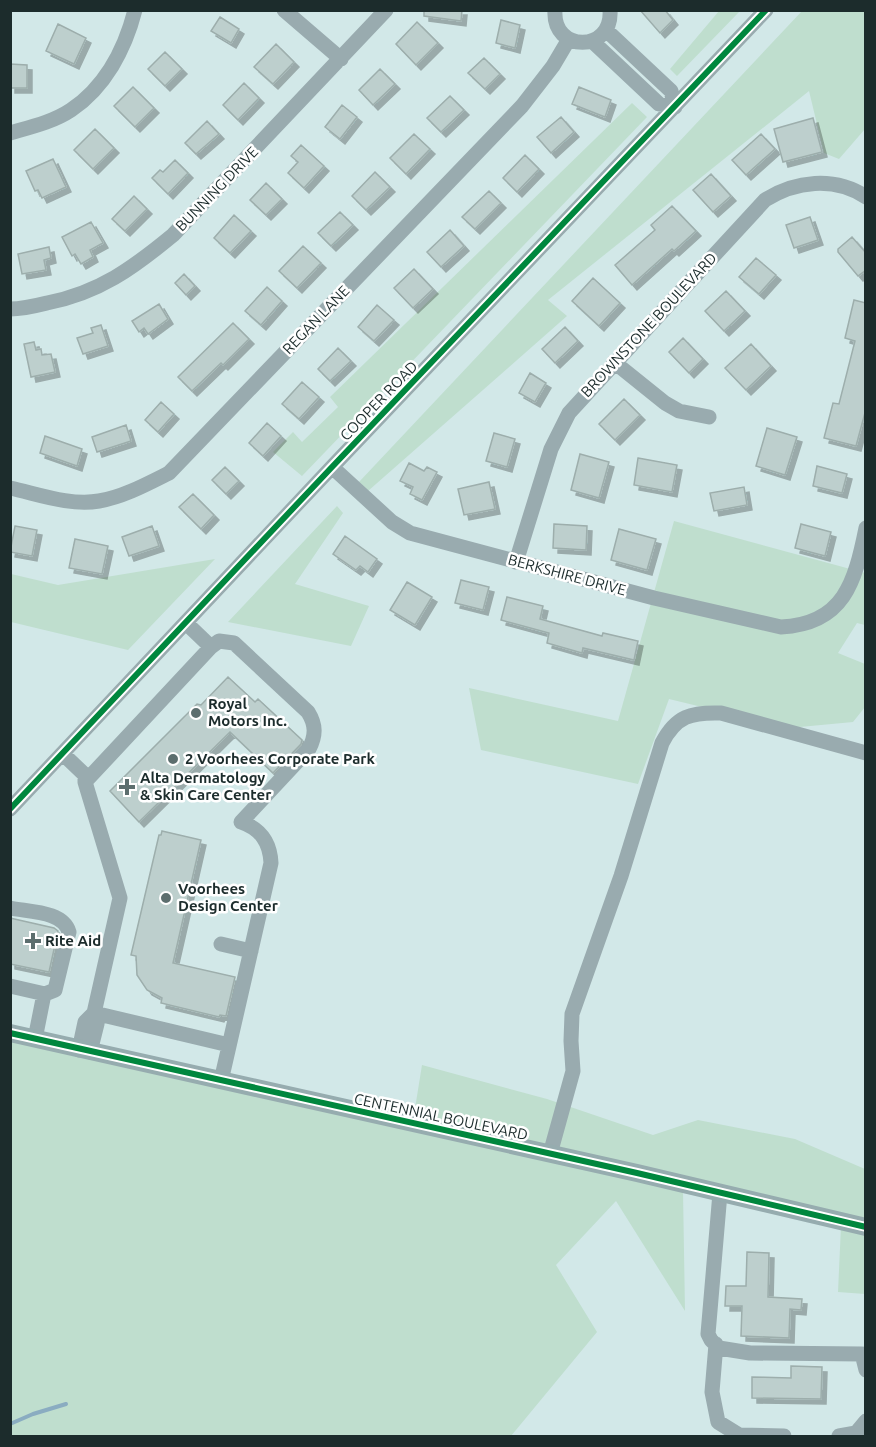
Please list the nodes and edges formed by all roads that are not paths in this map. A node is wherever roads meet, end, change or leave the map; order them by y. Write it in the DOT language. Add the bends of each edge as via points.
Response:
graph roads {
  1 [pos="135,10"];
  2 [pos="284,10"];
  3 [pos="386,10"];
  4 [pos="555,10"];
  5 [pos="610,10"];
  6 [pos="766,10"];
  7 [pos="606,30"];
  8 [pos="569,39"];
  9 [pos="592,41"];
  10 [pos="341,59"];
  11 [pos="675,107"];
  12 [pos="10,133"];
  13 [pos="866,197"];
  14 [pos="10,309"];
  15 [pos="614,362"];
  16 [pos="709,417"];
  17 [pos="332,467"];
  18 [pos="10,488"];
  19 [pos="866,528"];
  20 [pos="516,562"];
  21 [pos="186,623"];
  22 [pos="211,647"];
  23 [pos="866,753"];
  24 [pos="59,757"];
  25 [pos="85,782"];
  26 [pos="12,804"];
  27 [pos="10,908"];
  28 [pos="221,944"];
  29 [pos="251,951"];
  30 [pos="10,986"];
  31 [pos="44,994"];
  32 [pos="94,1013"];
  33 [pos="10,1033"];
  34 [pos="35,1039"];
  35 [pos="229,1045"];
  36 [pos="85,1051"];
  37 [pos="221,1081"];
  38 [pos="550,1154"];
  39 [pos="720,1193"];
  40 [pos="866,1227"];
  41 [pos="716,1344"];
  42 [pos="866,1370"];
  43 [pos="866,1421"];
  44 [pos="784,1437"];
  45 [pos="839,1437"];
  1 -- 12 [label="street" via="124,46 98,85 60,116"];
  2 -- 10 [label="street"];
  3 -- 10 [label="street, BUNNING DRIVE"];
  4 -- 8 [label="street" via="556,24"];
  5 -- 7 [label="street"];
  6 -- 11 [label="street, COOPER ROAD"];
  7 -- 9 [label="street"];
  7 -- 11 [label="street" via="671,91"];
  8 -- 9 [label="street"];
  8 -- 18 [label="street, REGAN LANE" via="522,106 169,473 99,501 53,498"];
  9 -- 11 [label="street" via="659,104"];
  10 -- 14 [label="street, BUNNING DRIVE" via="173,235 143,260 91,291"];
  11 -- 17 [label="street, COOPER ROAD"];
  13 -- 15 [label="street, BROWNSTONE BOULEVARD" via="843,187 817,183 780,190 765,200"];
  15 -- 16 [label="street" via="664,403 679,411"];
  15 -- 20 [label="street, BROWNSTONE BOULEVARD" via="569,413 551,449"];
  17 -- 20 [label="street, BERKSHIRE DRIVE" via="392,522 410,533"];
  17 -- 21 [label="street, COOPER ROAD"];
  19 -- 20 [label="street, BERKSHIRE DRIVE" via="860,558 837,607 798,626 782,627 654,598"];
  21 -- 22 [label="street"];
  21 -- 24 [label="street, COOPER ROAD"];
  22 -- 25 [label="street"];
  22 -- 29 [label="street" via="219,641 234,643 308,712 315,730 309,749 241,822 260,832 271,852"];
  23 -- 38 [label="street" via="721,713 703,712 670,728 572,1014 573,1071"];
  24 -- 25 [label="street" via="85,776"];
  24 -- 26 [label="street, COOPER ROAD"];
  25 -- 32 [label="street" via="120,898"];
  27 -- 31 [label="street" via="59,918 69,929 56,988"];
  28 -- 29 [label="street"];
  29 -- 35 [label="street"];
  30 -- 31 [label="street"];
  31 -- 34 [label="street"];
  32 -- 35 [label="street"];
  32 -- 36 [label="street" via="97,1024"];
  33 -- 34 [label="main road, CENTENNIAL BOULEVARD"];
  34 -- 36 [label="main road, CENTENNIAL BOULEVARD"];
  35 -- 37 [label="street"];
  36 -- 37 [label="main road, CENTENNIAL BOULEVARD"];
  37 -- 38 [label="main road, CENTENNIAL BOULEVARD"];
  38 -- 39 [label="main road, CENTENNIAL BOULEVARD"];
  39 -- 40 [label="main road, CENTENNIAL BOULEVARD"];
  39 -- 41 [label="street" via="708,1334"];
  41 -- 42 [label="street" via="719,1348 750,1353 862,1354"];
  41 -- 44 [label="street" via="712,1392 718,1422 739,1435"];
  43 -- 45 [label="street" via="856,1433"];
}
